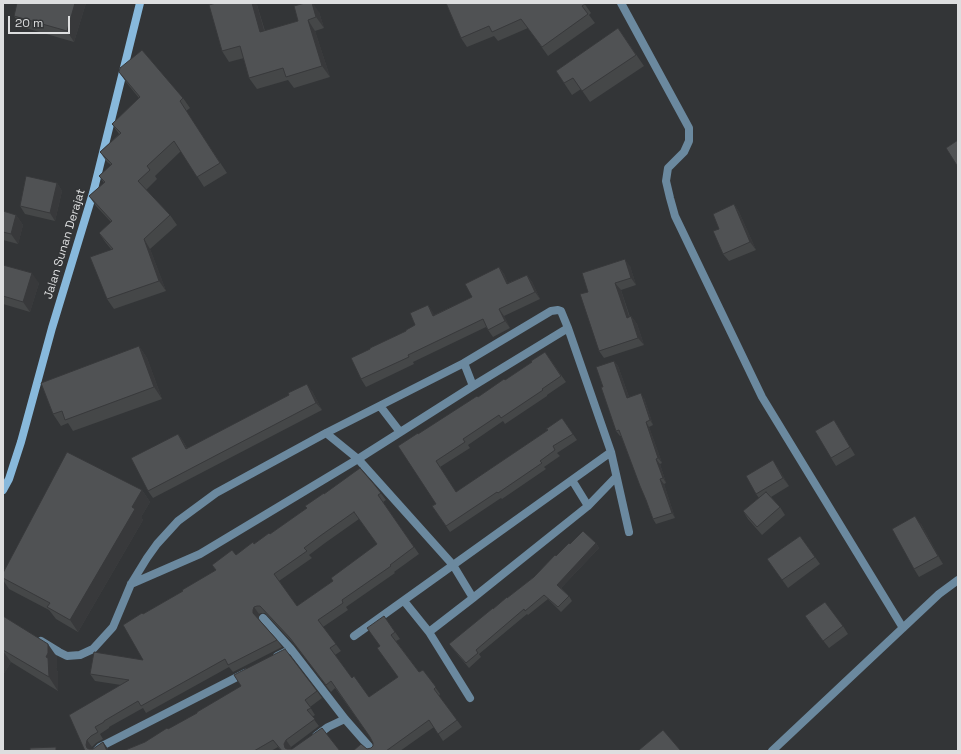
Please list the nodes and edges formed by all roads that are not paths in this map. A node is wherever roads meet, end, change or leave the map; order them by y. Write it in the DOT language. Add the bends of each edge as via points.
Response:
graph roads {
  1 [pos="140,3"];
  2 [pos="621,3"];
  3 [pos="568,328"];
  4 [pos="464,363"];
  5 [pos="473,386"];
  6 [pos="380,406"];
  7 [pos="400,432"];
  8 [pos="326,433"];
  9 [pos="610,452"];
  10 [pos="358,459"];
  11 [pos="616,477"];
  12 [pos="572,480"];
  13 [pos="3,490"];
  14 [pos="588,506"];
  15 [pos="629,532"];
  16 [pos="453,565"];
  17 [pos="958,580"];
  18 [pos="131,584"];
  19 [pos="473,598"];
  20 [pos="404,600"];
  21 [pos="263,618"];
  22 [pos="902,628"];
  23 [pos="429,632"];
  24 [pos="354,636"];
  25 [pos="34,637"];
  26 [pos="291,649"];
  27 [pos="270,660"];
  28 [pos="255,668"];
  29 [pos="470,698"];
  30 [pos="345,719"];
  31 [pos="311,739"];
  32 [pos="96,751"];
  33 [pos="373,751"];
  34 [pos="772,751"];
  1 -- 13 [label="street, Jalan Sunan Derajat" via="93,193 21,442"];
  2 -- 22 [label="street" via="689,128 690,141 684,152 668,168 666,181 675,216 762,397"];
  3 -- 4 [label="street" via="561,311 552,311"];
  3 -- 5 [label="street"];
  3 -- 9 [label="street"];
  4 -- 5 [label="street"];
  4 -- 6 [label="street"];
  5 -- 7 [label="street"];
  6 -- 7 [label="street"];
  6 -- 8 [label="street"];
  7 -- 10 [label="street"];
  8 -- 10 [label="street"];
  8 -- 18 [label="street" via="216,493 178,521 157,544"];
  9 -- 11 [label="street"];
  9 -- 12 [label="street"];
  10 -- 16 [label="street"];
  10 -- 18 [label="street" via="200,554"];
  11 -- 14 [label="street"];
  11 -- 15 [label="street"];
  12 -- 14 [label="street"];
  12 -- 16 [label="street"];
  14 -- 19 [label="street"];
  16 -- 19 [label="street"];
  16 -- 20 [label="street"];
  17 -- 22 [label="street"];
  18 -- 25 [label="street" via="113,627 93,649 80,655 68,656"];
  19 -- 23 [label="street"];
  20 -- 23 [label="street"];
  20 -- 24 [label="street"];
  21 -- 26 [label="street"];
  22 -- 34 [label="street"];
  23 -- 29 [label="street"];
  26 -- 27 [label="street"];
  26 -- 30 [label="street"];
  28 -- 32 [label="street"];
  30 -- 31 [label="street"];
  30 -- 33 [label="street"];
}
